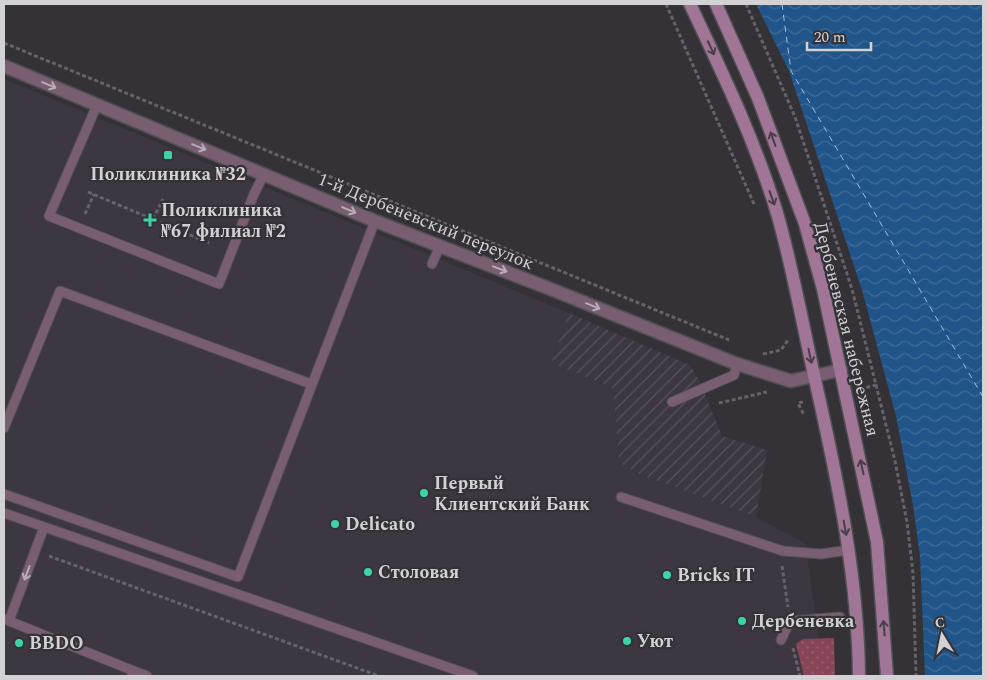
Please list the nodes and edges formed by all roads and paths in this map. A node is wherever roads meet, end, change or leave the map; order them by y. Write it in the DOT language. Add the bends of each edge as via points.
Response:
graph roads {
  1 [pos="666,4"];
  2 [pos="690,4"];
  3 [pos="746,4"];
  4 [pos="714,5"];
  5 [pos="4,43"];
  6 [pos="4,66"];
  7 [pos="97,105"];
  8 [pos="264,174"];
  9 [pos="88,192"];
  10 [pos="94,194"];
  11 [pos="163,199"];
  12 [pos="755,206"];
  13 [pos="84,215"];
  14 [pos="153,219"];
  15 [pos="375,221"];
  16 [pos="209,243"];
  17 [pos="440,246"];
  18 [pos="432,264"];
  19 [pos="788,336"];
  20 [pos="734,342"];
  21 [pos="762,354"];
  22 [pos="737,364"];
  23 [pos="841,370"];
  24 [pos="814,377"];
  25 [pos="311,384"];
  26 [pos="759,394"];
  27 [pos="672,402"];
  28 [pos="719,403"];
  29 [pos="4,428"];
  30 [pos="4,494"];
  31 [pos="621,497"];
  32 [pos="4,512"];
  33 [pos="43,530"];
  34 [pos="850,550"];
  35 [pos="840,617"];
  36 [pos="6,620"];
  37 [pos="781,640"];
  38 [pos="133,674"];
  39 [pos="147,676"];
  40 [pos="379,676"];
  41 [pos="473,676"];
  42 [pos="859,676"];
  43 [pos="887,676"];
  44 [pos="916,676"];
  1 -- 12 [label="path"];
  2 -- 24 [label="main road, one-way" via="741,111 777,213"];
  3 -- 44 [label="path" via="795,117 852,289 907,522 913,573"];
  23 -- 4 [label="main road, Дербеневская набережная, one-way" via="805,224 758,98"];
  5 -- 20 [label="path"];
  6 -- 7 [label="street, 1-й Дербеневский переулок, one-way"];
  7 -- 8 [label="street, 1-й Дербеневский переулок, one-way"];
  7 -- 8 [label="lane" via="49,216 220,284"];
  8 -- 15 [label="street, 1-й Дербеневский переулок, one-way"];
  9 -- 10 [label="path"];
  10 -- 13 [label="path"];
  10 -- 14 [label="path"];
  11 -- 14 [label="path"];
  14 -- 16 [label="path"];
  15 -- 17 [label="street, 1-й Дербеневский переулок"];
  15 -- 25 [label="lane"];
  17 -- 18 [label="lane"];
  17 -- 22 [label="street, 1-й Дербеневский переулок, one-way"];
  19 -- 21 [label="path" via="781,350"];
  22 -- 24 [label="street, 1-й Дербеневский переулок" via="791,381"];
  22 -- 27 [label="lane" via="734,375"];
  23 -- 24 [label="street, 1-й Дербеневский переулок"];
  43 -- 23 [label="main road, Дербеневская набережная, one-way" via="877,542"];
  24 -- 34 [label="main road, one-way"];
  25 -- 29 [label="lane" via="60,291"];
  25 -- 30 [label="lane" via="238,577"];
  26 -- 28 [label="path"];
  31 -- 34 [label="lane" via="783,551 820,554"];
  32 -- 33 [label="lane"];
  33 -- 36 [label="lane, one-way"];
  33 -- 40 [label="path" via="49,556"];
  33 -- 41 [label="lane"];
  34 -- 42 [label="main road"];
  35 -- 37 [label="lane" via="790,621"];
  36 -- 38 [label="lane"];
  38 -- 39 [label="lane"];
}
